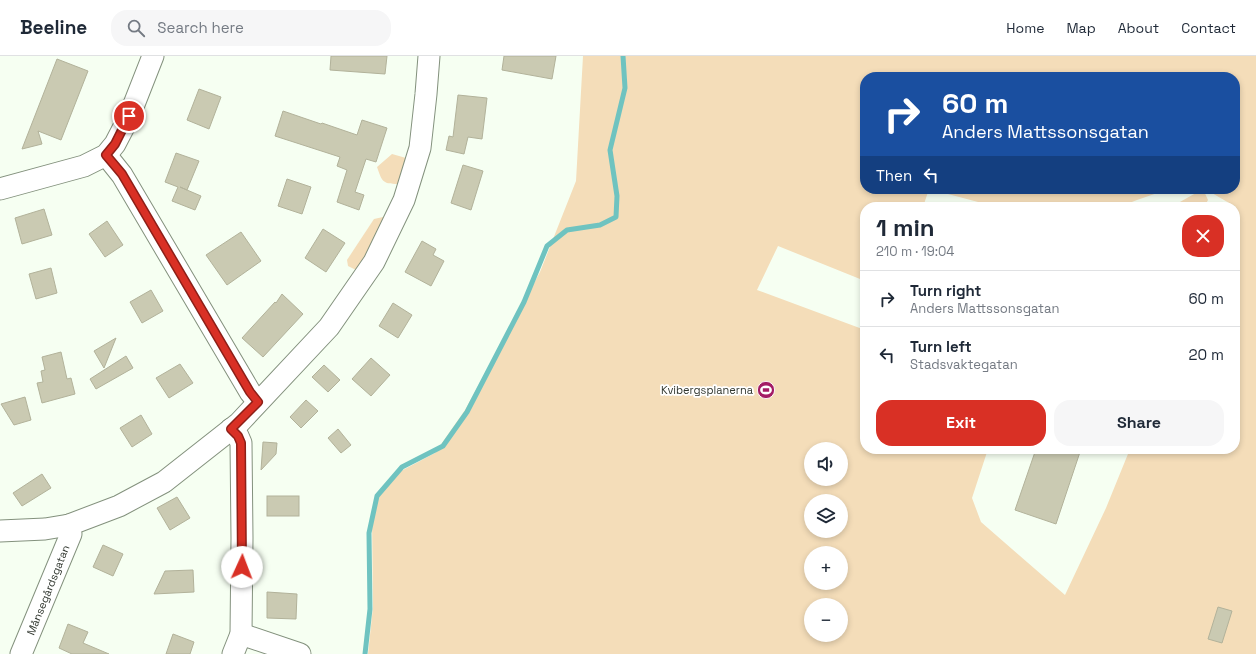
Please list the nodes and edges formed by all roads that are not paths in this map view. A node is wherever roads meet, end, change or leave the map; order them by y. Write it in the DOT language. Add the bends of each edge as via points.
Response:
graph roads {
  1 [pos="153,56"];
  2 [pos="429,56"];
  3 [pos="106,155"];
  4 [pos="0,189"];
  5 [pos="258,402"];
  6 [pos="231,429"];
  7 [pos="69,526"];
  8 [pos="0,531"];
  9 [pos="241,634"];
  10 [pos="22,654"];
  11 [pos="233,654"];
  12 [pos="300,654"];
  1 -- 3 [label="street" via="129,116 115,144"];
  2 -- 5 [label="street" via="420,148 404,200 374,262 329,327"];
  3 -- 4 [label="street" via="84,166"];
  3 -- 5 [label="street" via="122,174"];
  5 -- 6 [label="street"];
  6 -- 7 [label="street" via="164,482 119,506"];
  6 -- 9 [label="street" via="241,443"];
  7 -- 8 [label="street"];
  7 -- 10 [label="street, Månsegårdsgatan" via="71,534"];
  9 -- 11 [label="street"];
  9 -- 12 [label="street"];
}
